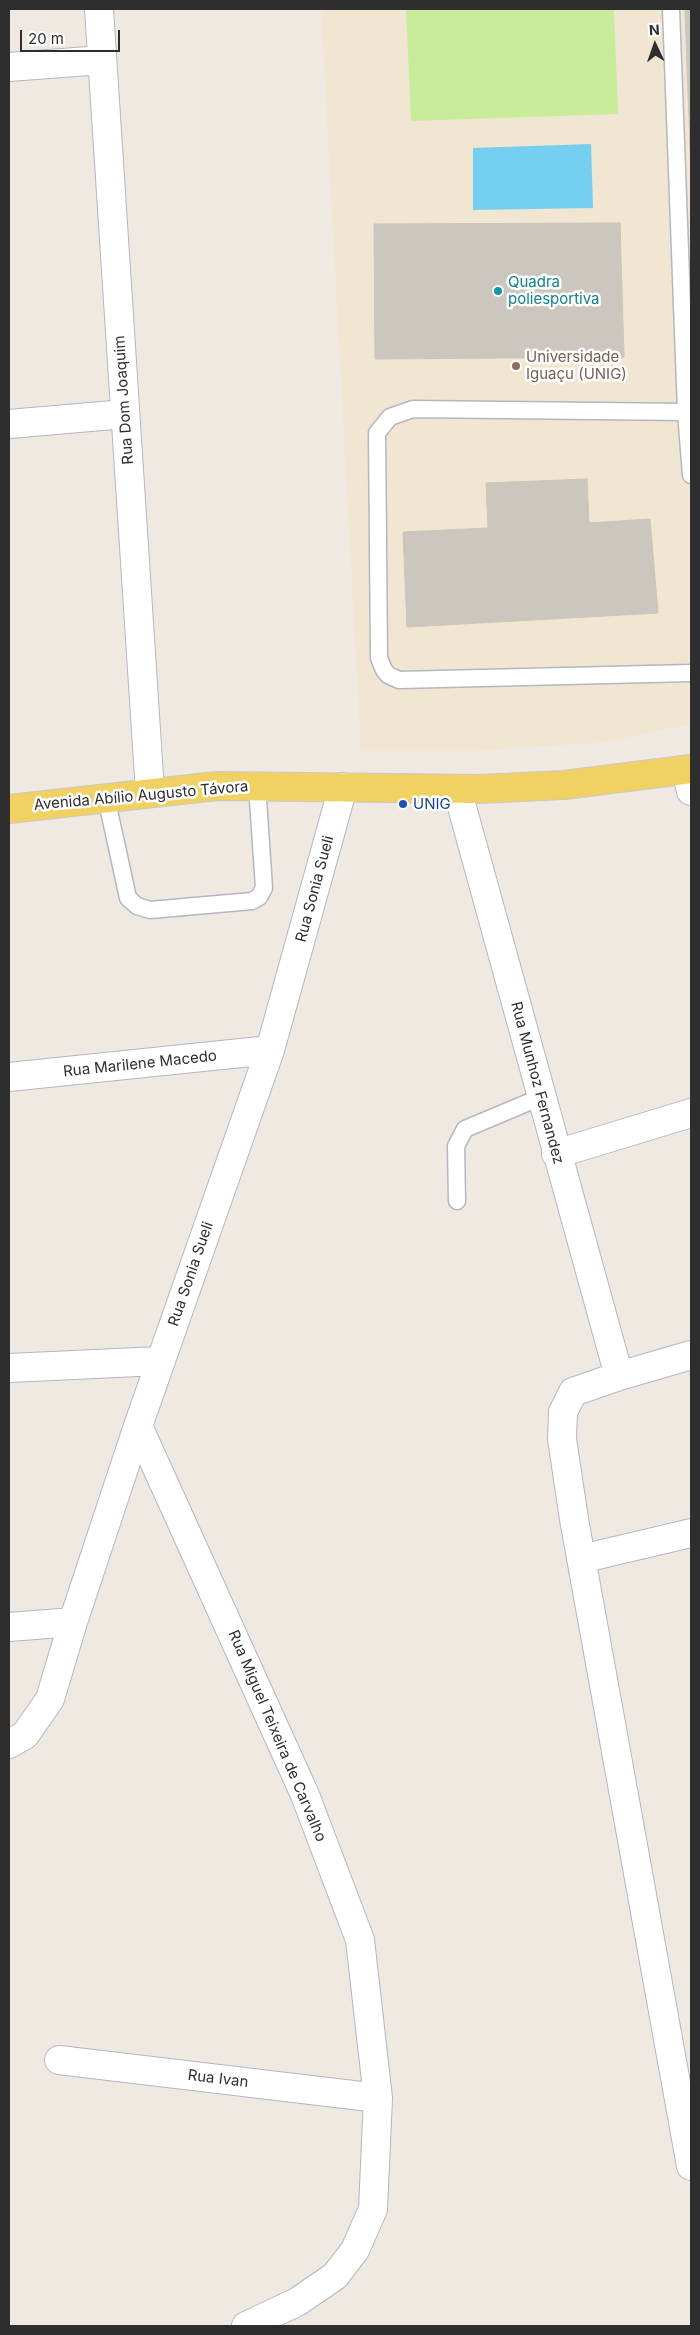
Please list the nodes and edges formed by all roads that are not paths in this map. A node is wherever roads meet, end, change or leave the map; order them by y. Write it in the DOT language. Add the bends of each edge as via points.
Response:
graph roads {
  1 [pos="99,9"];
  2 [pos="671,9"];
  3 [pos="102,60"];
  4 [pos="9,67"];
  5 [pos="686,412"];
  6 [pos="125,414"];
  7 [pos="9,424"];
  8 [pos="691,474"];
  9 [pos="691,673"];
  10 [pos="689,777"];
  11 [pos="257,785"];
  12 [pos="343,787"];
  13 [pos="457,789"];
  14 [pos="150,792"];
  15 [pos="106,797"];
  16 [pos="9,809"];
  17 [pos="270,1050"];
  18 [pos="9,1077"];
  19 [pos="541,1097"];
  20 [pos="691,1113"];
  21 [pos="556,1154"];
  22 [pos="457,1201"];
  23 [pos="691,1355"];
  24 [pos="160,1362"];
  25 [pos="9,1368"];
  26 [pos="619,1376"];
  27 [pos="138,1426"];
  28 [pos="691,1533"];
  29 [pos="581,1559"];
  30 [pos="73,1622"];
  31 [pos="9,1627"];
  32 [pos="9,1744"];
  33 [pos="59,2060"];
  34 [pos="378,2098"];
  35 [pos="691,2166"];
  36 [pos="246,2326"];
  1 -- 3 [label="street, Rua Dom Joaquim"];
  2 -- 5 [label="lane"];
  3 -- 4 [label="street"];
  3 -- 6 [label="street, Rua Dom Joaquim"];
  5 -- 8 [label="lane"];
  5 -- 9 [label="lane" via="413,409 390,417 377,433 379,658 384,670 399,680"];
  6 -- 7 [label="street"];
  6 -- 14 [label="street, Rua Dom Joaquim"];
  10 -- 13 [label="main road, Avenida Abílio Augusto Távora"];
  11 -- 12 [label="main road, Avenida Abílio Augusto Távora"];
  11 -- 14 [label="main road, Avenida Abílio Augusto Távora"];
  11 -- 15 [label="lane" via="264,888 259,897 252,901 150,910 137,906 128,898"];
  12 -- 13 [label="main road, Avenida Abílio Augusto Távora"];
  12 -- 17 [label="street, Rua Sonia Sueli"];
  13 -- 19 [label="street, Rua Munhoz Fernandez"];
  14 -- 15 [label="main road, Avenida Abílio Augusto Távora"];
  15 -- 16 [label="main road, Avenida Abílio Augusto Távora"];
  17 -- 18 [label="street, Rua Marilene Macedo"];
  17 -- 24 [label="street, Rua Sonia Sueli"];
  19 -- 21 [label="street, Rua Munhoz Fernandez"];
  19 -- 22 [label="lane" via="465,1129 456,1146"];
  20 -- 21 [label="street"];
  21 -- 26 [label="street, Rua Munhoz Fernandez"];
  23 -- 26 [label="street"];
  24 -- 25 [label="street"];
  24 -- 27 [label="street, Rua Sonia Sueli"];
  26 -- 29 [label="street" via="573,1392 563,1412 562,1439"];
  27 -- 30 [label="street, Rua Sonia Sueli"];
  27 -- 34 [label="street, Rua Miguel Teixeira de Carvalho" via="305,1795 360,1940"];
  28 -- 29 [label="street"];
  29 -- 35 [label="street"];
  30 -- 31 [label="street"];
  30 -- 32 [label="street, Rua Sonia Sueli" via="50,1699 25,1735"];
  33 -- 34 [label="street, Rua Ivan"];
  34 -- 36 [label="street, Rua Miguel Teixeira de Carvalho" via="373,2209 355,2250 335,2276 297,2302"];
}
